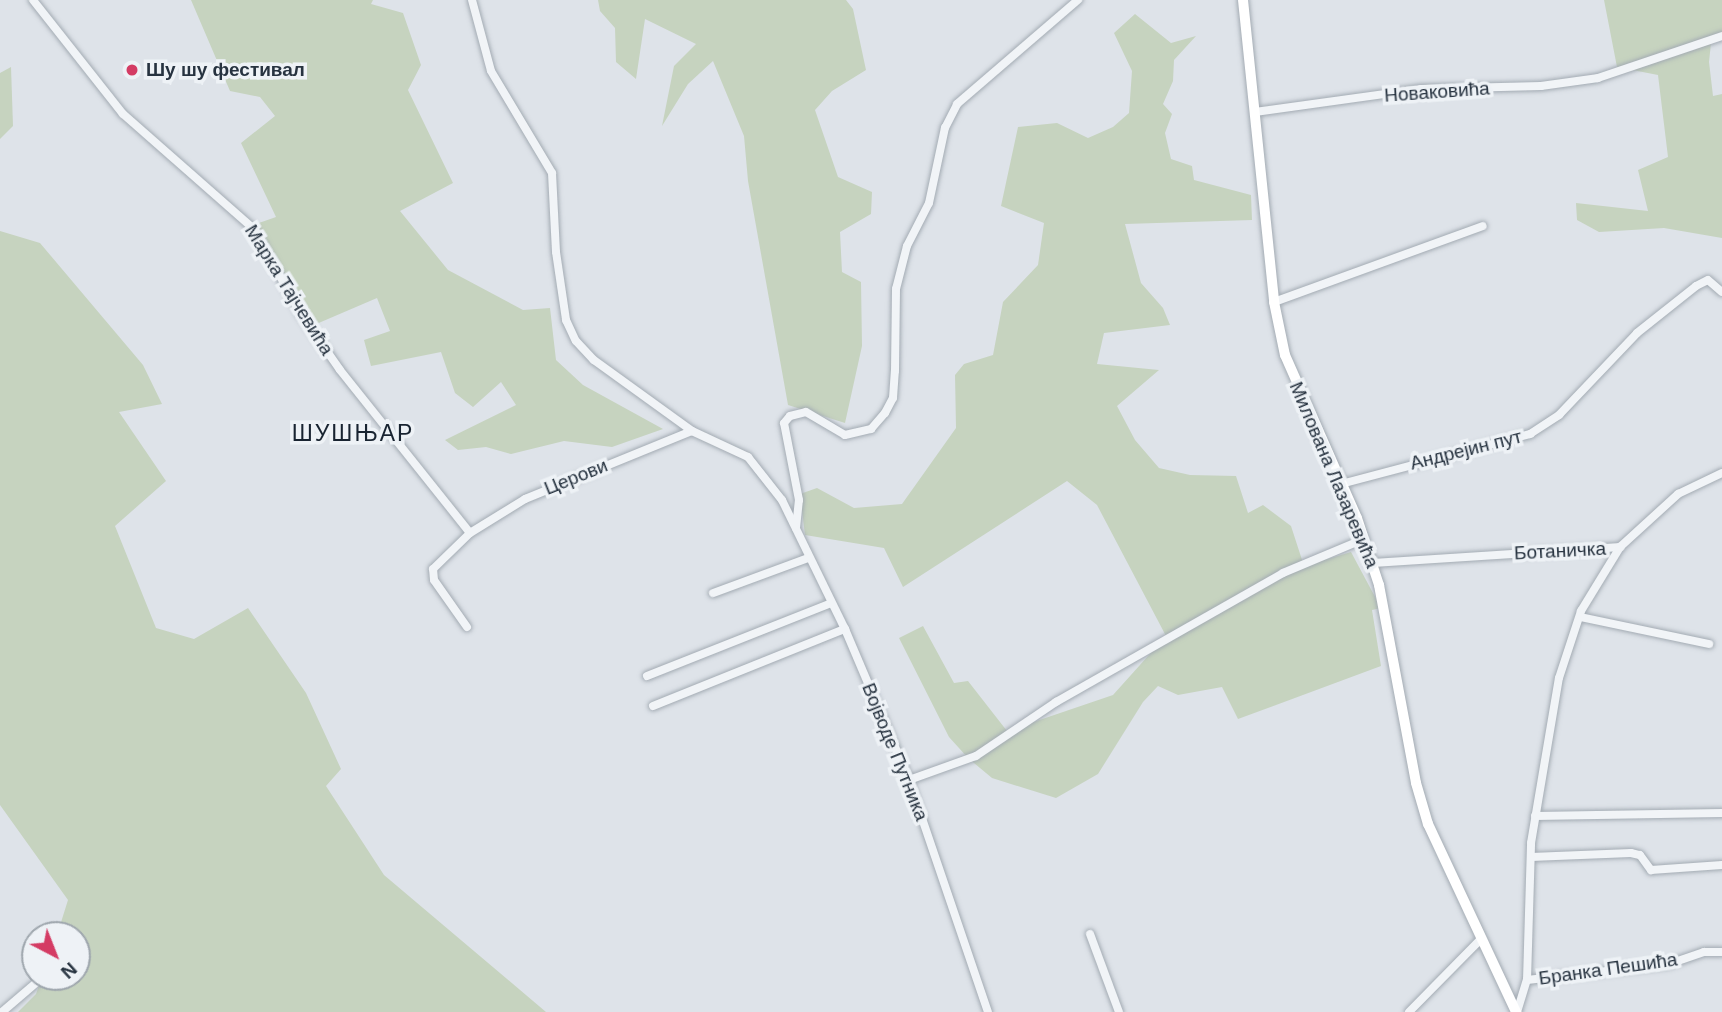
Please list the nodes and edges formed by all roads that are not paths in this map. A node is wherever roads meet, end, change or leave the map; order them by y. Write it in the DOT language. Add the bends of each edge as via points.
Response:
graph roads {
  1 [pos="33,0"];
  2 [pos="472,0"];
  3 [pos="1078,0"];
  4 [pos="1242,0"];
  5 [pos="1722,36"];
  6 [pos="1255,112"];
  7 [pos="1483,226"];
  8 [pos="1722,292"];
  9 [pos="1275,302"];
  10 [pos="692,431"];
  11 [pos="1722,473"];
  12 [pos="1341,484"];
  13 [pos="796,531"];
  14 [pos="470,533"];
  15 [pos="1364,539"];
  16 [pos="1620,547"];
  17 [pos="808,558"];
  18 [pos="1373,563"];
  19 [pos="713,593"];
  20 [pos="831,603"];
  21 [pos="1580,617"];
  22 [pos="467,627"];
  23 [pos="845,629"];
  24 [pos="1709,644"];
  25 [pos="647,676"];
  26 [pos="653,706"];
  27 [pos="909,780"];
  28 [pos="1722,813"];
  29 [pos="1535,816"];
  30 [pos="1531,857"];
  31 [pos="1722,865"];
  32 [pos="1090,934"];
  33 [pos="1481,939"];
  34 [pos="1722,952"];
  35 [pos="1527,980"];
  36 [pos="27,991"];
  37 [pos="2,1012"];
  38 [pos="988,1012"];
  39 [pos="1119,1012"];
  40 [pos="1409,1012"];
  41 [pos="1516,1012"];
  1 -- 14 [label="street, Марка Тајчевића" via="123,114 254,229 301,314 340,370"];
  2 -- 10 [label="street" via="491,71 552,173 556,252 566,320 576,341 594,360"];
  3 -- 13 [label="street" via="973,88 951,116 929,203 906,246 896,289 895,371 886,413 871,429 845,435 806,412 790,416 784,423 799,500"];
  4 -- 6 [label="street, Милована Лазаревића"];
  5 -- 6 [label="street, Новаковића" via="1695,42 1619,74 1541,86 1421,89"];
  6 -- 9 [label="street, Милована Лазаревића"];
  7 -- 9 [label="street"];
  8 -- 12 [label="street, Андрејин пут" via="1707,280 1696,286 1637,333 1580,396 1530,434"];
  9 -- 12 [label="street, Милована Лазаревића" via="1291,373"];
  10 -- 13 [label="street, Војводе Путника" via="748,457 782,500"];
  10 -- 14 [label="street, Церови" via="542,490"];
  11 -- 16 [label="street, Ботаничка" via="1678,494"];
  12 -- 15 [label="street, Милована Лазаревића"];
  13 -- 17 [label="street, Војводе Путника"];
  14 -- 22 [label="street, Церови" via="435,566 432,575"];
  15 -- 18 [label="street, Милована Лазаревића"];
  15 -- 27 [label="street" via="1283,573 1056,702 976,756"];
  16 -- 18 [label="street, Ботаничка"];
  16 -- 21 [label="street"];
  17 -- 19 [label="street"];
  17 -- 20 [label="street, Војводе Путника"];
  18 -- 33 [label="street, Милована Лазаревића" via="1416,783 1441,859"];
  20 -- 23 [label="street, Војводе Путника"];
  20 -- 25 [label="street"];
  21 -- 24 [label="street"];
  21 -- 29 [label="street" via="1559,678"];
  23 -- 26 [label="street"];
  23 -- 27 [label="street, Војводе Путника"];
  27 -- 38 [label="street, Војводе Путника"];
  28 -- 29 [label="street"];
  29 -- 30 [label="street"];
  30 -- 31 [label="street" via="1631,853 1640,855 1651,870"];
  30 -- 35 [label="street"];
  32 -- 39 [label="street"];
  33 -- 40 [label="street"];
  33 -- 41 [label="street, Милована Лазаревића"];
  34 -- 35 [label="street, Бранка Пешића" via="1669,964"];
  35 -- 41 [label="street, Бранка Пешића"];
  36 -- 37 [label="street"];
}
